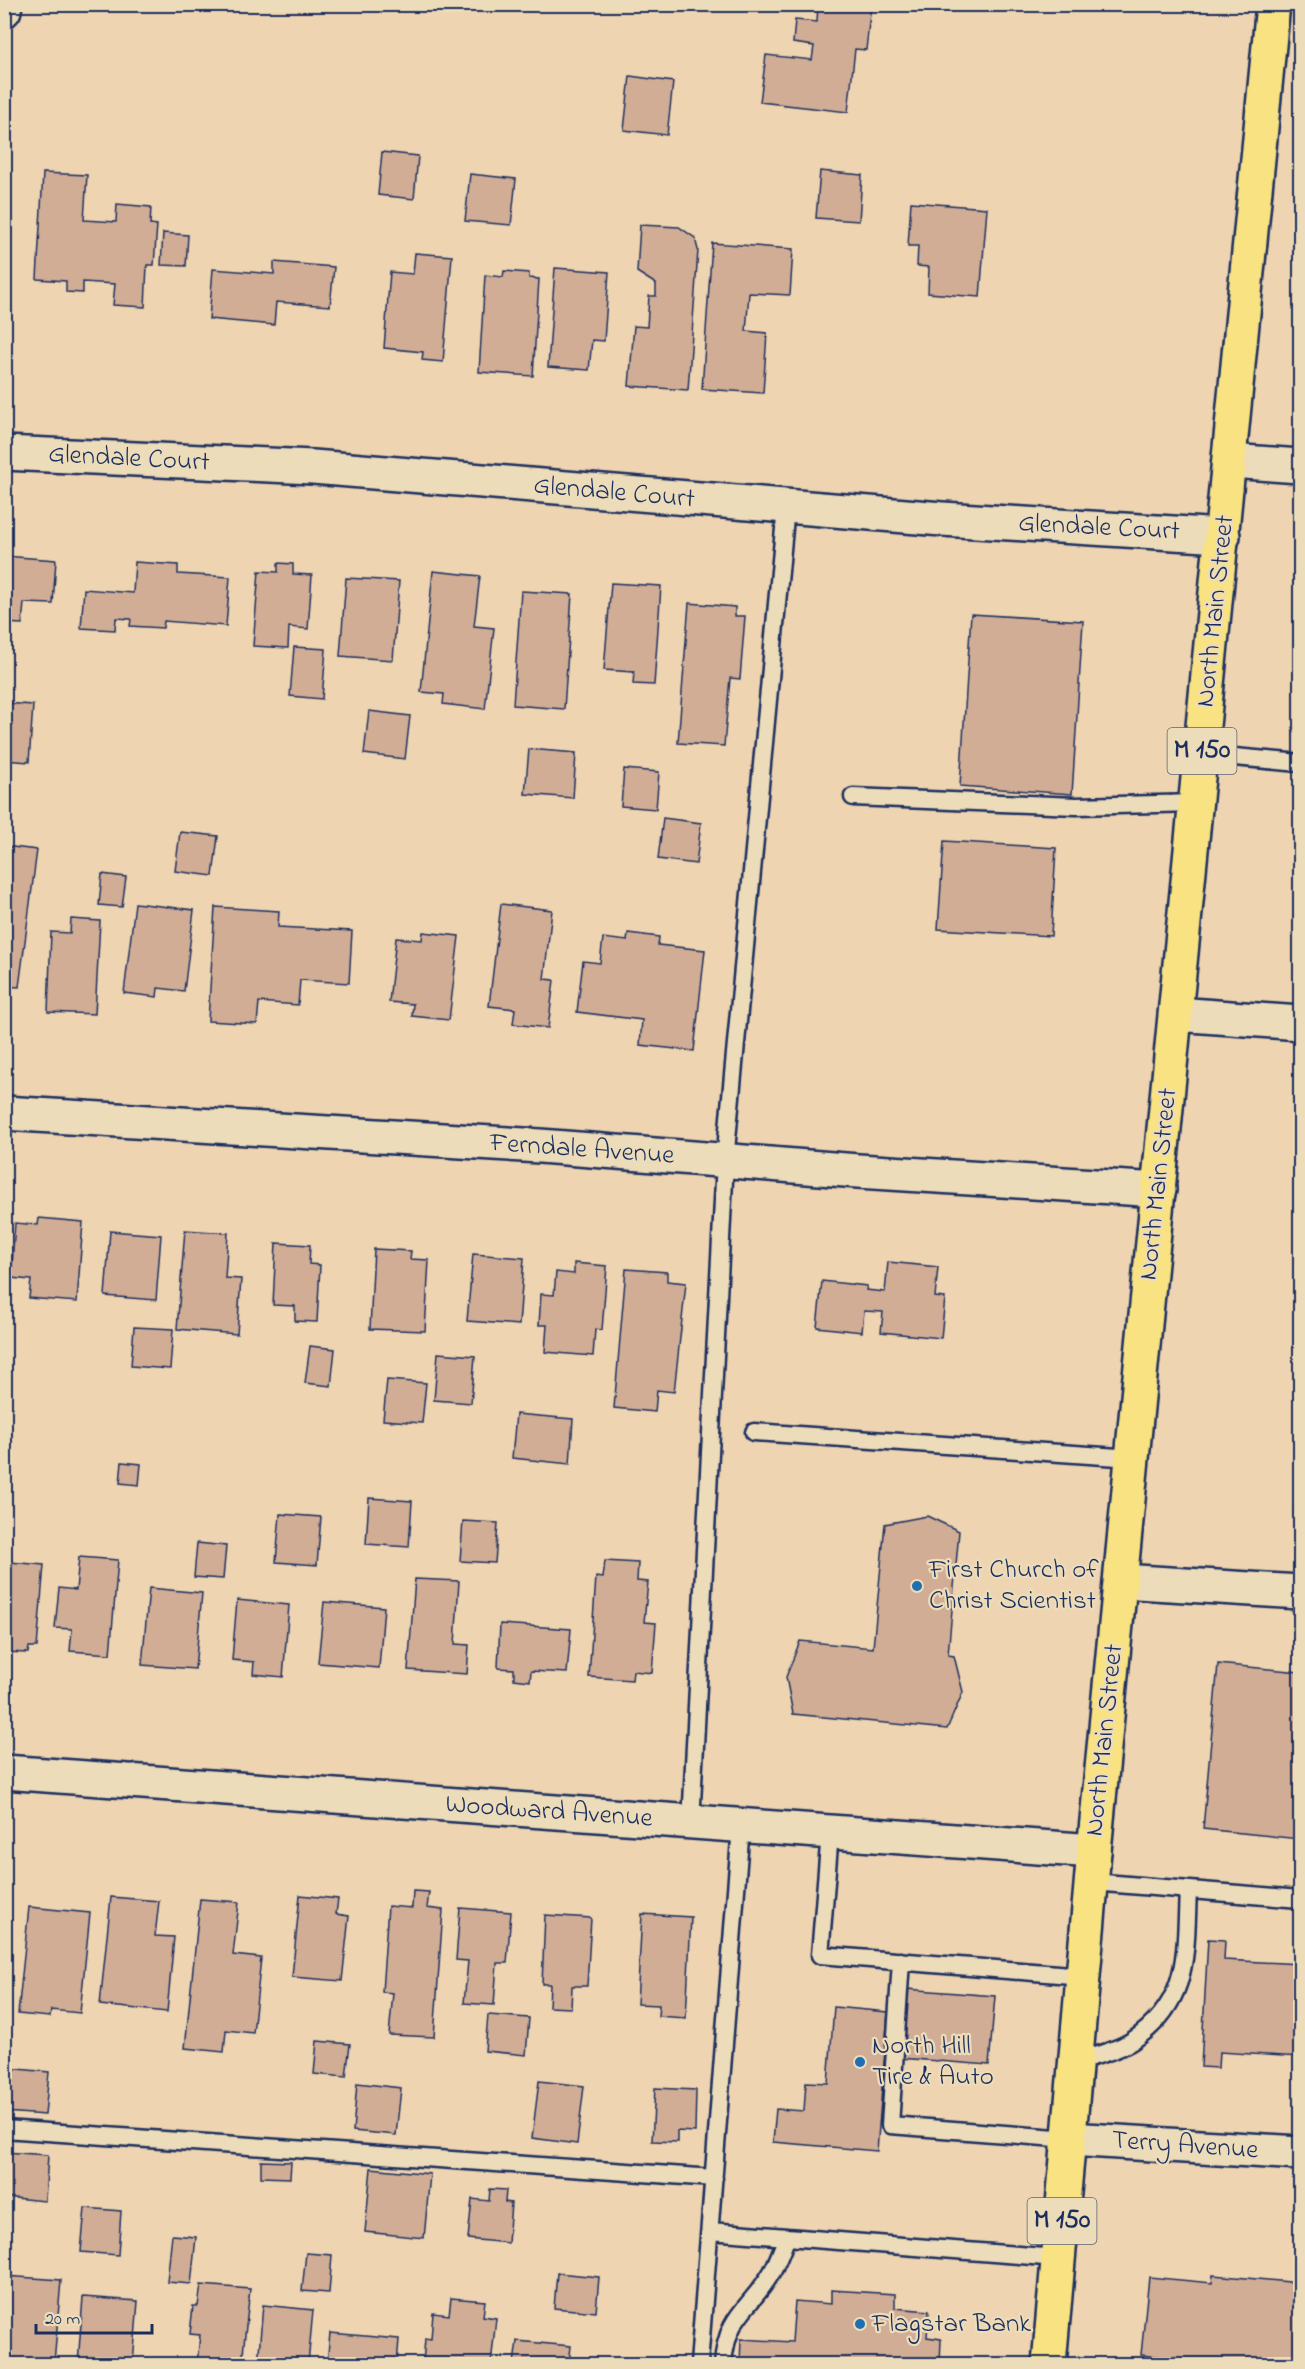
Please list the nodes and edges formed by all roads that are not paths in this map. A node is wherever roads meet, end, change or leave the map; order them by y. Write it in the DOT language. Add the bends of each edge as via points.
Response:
graph roads {
  1 [pos="5,4"];
  2 [pos="1273,4"];
  3 [pos="4,10"];
  4 [pos="4,453"];
  5 [pos="1230,461"];
  6 [pos="1300,466"];
  7 [pos="786,507"];
  8 [pos="1223,536"];
  9 [pos="1202,754"];
  10 [pos="1300,764"];
  11 [pos="853,796"];
  12 [pos="1197,803"];
  13 [pos="1176,1014"];
  14 [pos="1300,1023"];
  15 [pos="4,1113"];
  16 [pos="725,1161"];
  17 [pos="1159,1190"];
  18 [pos="754,1432"];
  19 [pos="1133,1458"];
  20 [pos="1121,1581"];
  21 [pos="1300,1592"];
  22 [pos="4,1772"];
  23 [pos="691,1823"];
  24 [pos="741,1826"];
  25 [pos="830,1833"];
  26 [pos="1093,1866"];
  27 [pos="1188,1890"];
  28 [pos="1300,1899"];
  29 [pos="901,1961"];
  30 [pos="1083,1976"];
  31 [pos="1076,2062"];
  32 [pos="4,2129"];
  33 [pos="1069,2139"];
  34 [pos="1300,2153"];
  35 [pos="714,2178"];
  36 [pos="710,2230"];
  37 [pos="787,2237"];
  38 [pos="1058,2258"];
  39 [pos="699,2364"];
  40 [pos="723,2364"];
  41 [pos="1049,2364"];
  1 -- 3 [label="street"];
  2 -- 5 [label="main road, North Main Street / M 150"];
  4 -- 7 [label="street, Glendale Court" via="313,467"];
  5 -- 6 [label="street"];
  5 -- 8 [label="main road, North Main Street / M 150"];
  7 -- 8 [label="street, Glendale Court"];
  7 -- 16 [label="lane"];
  8 -- 9 [label="main road, North Main Street / M 150"];
  9 -- 10 [label="lane"];
  9 -- 12 [label="main road, North Main Street / M 150"];
  11 -- 12 [label="lane" via="1076,806"];
  12 -- 13 [label="main road, North Main Street / M 150"];
  13 -- 14 [label="street"];
  13 -- 17 [label="main road, North Main Street / M 150"];
  15 -- 16 [label="street, Ferndale Avenue"];
  16 -- 17 [label="street, Ferndale Avenue"];
  16 -- 23 [label="lane"];
  17 -- 19 [label="main road, North Main Street / M 150"];
  18 -- 19 [label="lane"];
  19 -- 20 [label="main road, North Main Street / M 150"];
  20 -- 21 [label="street"];
  20 -- 26 [label="main road, North Main Street / M 150"];
  22 -- 23 [label="street, Woodward Avenue"];
  23 -- 24 [label="street, Woodward Avenue"];
  24 -- 25 [label="street, Woodward Avenue"];
  24 -- 35 [label="lane"];
  25 -- 26 [label="street, Woodward Avenue"];
  25 -- 29 [label="lane" via="819,1955"];
  26 -- 27 [label="lane"];
  26 -- 30 [label="main road, North Main Street / M 150"];
  27 -- 28 [label="lane"];
  27 -- 31 [label="lane" via="1184,1971 1166,2011 1131,2042"];
  29 -- 30 [label="lane"];
  29 -- 33 [label="lane" via="890,2125"];
  30 -- 31 [label="main road, North Main Street / M 150"];
  31 -- 33 [label="main road, North Main Street / M 150"];
  32 -- 35 [label="lane"];
  33 -- 34 [label="street, Terry Avenue"];
  33 -- 38 [label="main road, North Main Street / M 150"];
  35 -- 36 [label="lane"];
  36 -- 37 [label="lane"];
  36 -- 39 [label="lane"];
  37 -- 38 [label="lane"];
  37 -- 40 [label="lane" via="771,2272 725,2339"];
  38 -- 41 [label="main road, North Main Street / M 150"];
}
